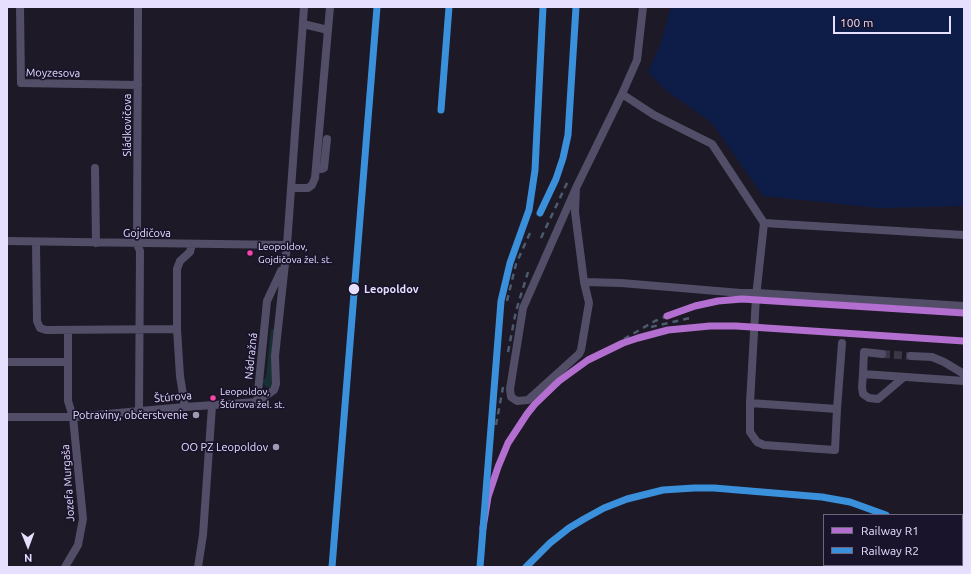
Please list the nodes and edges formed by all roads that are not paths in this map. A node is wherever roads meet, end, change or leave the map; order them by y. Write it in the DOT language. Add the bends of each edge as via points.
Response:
graph roads {
  1 [pos="20,7"];
  2 [pos="138,7"];
  3 [pos="304,7"];
  4 [pos="330,7"];
  5 [pos="643,7"];
  6 [pos="303,24"];
  7 [pos="328,30"];
  8 [pos="138,85"];
  9 [pos="622,94"];
  10 [pos="327,139"];
  11 [pos="95,168"];
  12 [pos="316,169"];
  13 [pos="291,188"];
  14 [pos="576,188"];
  15 [pos="764,223"];
  16 [pos="964,235"];
  17 [pos="7,241"];
  18 [pos="36,243"];
  19 [pos="96,243"];
  20 [pos="137,244"];
  21 [pos="192,244"];
  22 [pos="287,245"];
  23 [pos="284,259"];
  24 [pos="584,282"];
  25 [pos="757,293"];
  26 [pos="964,306"];
  27 [pos="141,328"];
  28 [pos="177,329"];
  29 [pos="68,330"];
  30 [pos="842,343"];
  31 [pos="882,354"];
  32 [pos="911,356"];
  33 [pos="7,362"];
  34 [pos="68,362"];
  35 [pos="863,374"];
  36 [pos="964,374"];
  37 [pos="904,377"];
  38 [pos="964,381"];
  39 [pos="257,402"];
  40 [pos="750,403"];
  41 [pos="212,406"];
  42 [pos="185,407"];
  43 [pos="837,409"];
  44 [pos="139,412"];
  45 [pos="7,417"];
  46 [pos="73,417"];
  47 [pos="65,567"];
  48 [pos="198,567"];
  1 -- 8 [label="street, Moyzesova" via="20,83"];
  2 -- 8 [label="street, Sládkovičova"];
  3 -- 6 [label="street, Nádražná"];
  4 -- 7 [label="street"];
  5 -- 9 [label="street" via="637,60"];
  6 -- 7 [label="street"];
  6 -- 13 [label="street, Nádražná"];
  7 -- 12 [label="street"];
  8 -- 20 [label="street, Sládkovičova"];
  9 -- 14 [label="street"];
  9 -- 15 [label="street" via="654,115 712,144"];
  10 -- 12 [label="street" via="324,168"];
  11 -- 19 [label="street"];
  12 -- 13 [label="street" via="312,185 304,189"];
  13 -- 22 [label="street, Nádražná"];
  14 -- 24 [label="street" via="574,212"];
  14 -- 24 [label="street" via="523,308 510,389 511,397 517,401 528,400 579,354 589,303"];
  15 -- 16 [label="street"];
  15 -- 25 [label="street"];
  17 -- 18 [label="street, Gojdičova"];
  18 -- 19 [label="street, Gojdičova"];
  18 -- 29 [label="street" via="37,321 40,328 46,330"];
  19 -- 20 [label="street, Gojdičova"];
  20 -- 21 [label="street, Gojdičova"];
  20 -- 27 [label="street, Štúrova" via="140,251"];
  21 -- 22 [label="street, Gojdičova"];
  21 -- 28 [label="street" via="190,252 177,269"];
  22 -- 23 [label="street, Nádražná"];
  23 -- 39 [label="street, Nádražná" via="267,301"];
  23 -- 39 [label="street, Nádražná" via="275,356 276,384 274,390"];
  24 -- 25 [label="street"];
  25 -- 26 [label="street"];
  25 -- 40 [label="street"];
  27 -- 28 [label="street"];
  27 -- 29 [label="street"];
  27 -- 44 [label="street, Štúrova"];
  28 -- 42 [label="street"];
  29 -- 34 [label="street"];
  30 -- 43 [label="street"];
  31 -- 35 [label="street" via="864,352"];
  32 -- 36 [label="street" via="932,357"];
  33 -- 34 [label="street"];
  34 -- 46 [label="street" via="68,401"];
  35 -- 37 [label="street"];
  35 -- 37 [label="street" via="863,394 878,399"];
  37 -- 38 [label="street"];
  39 -- 41 [label="street, Štúrova"];
  40 -- 43 [label="street"];
  40 -- 43 [label="street" via="750,432 756,442 764,445 835,450"];
  41 -- 42 [label="street, Štúrova"];
  41 -- 48 [label="street" via="203,535"];
  42 -- 44 [label="street, Štúrova"];
  44 -- 46 [label="street, Štúrova"];
  45 -- 46 [label="street, Štúrova"];
  46 -- 47 [label="street, Jozefa Murgaša" via="83,519 78,545"];
}
